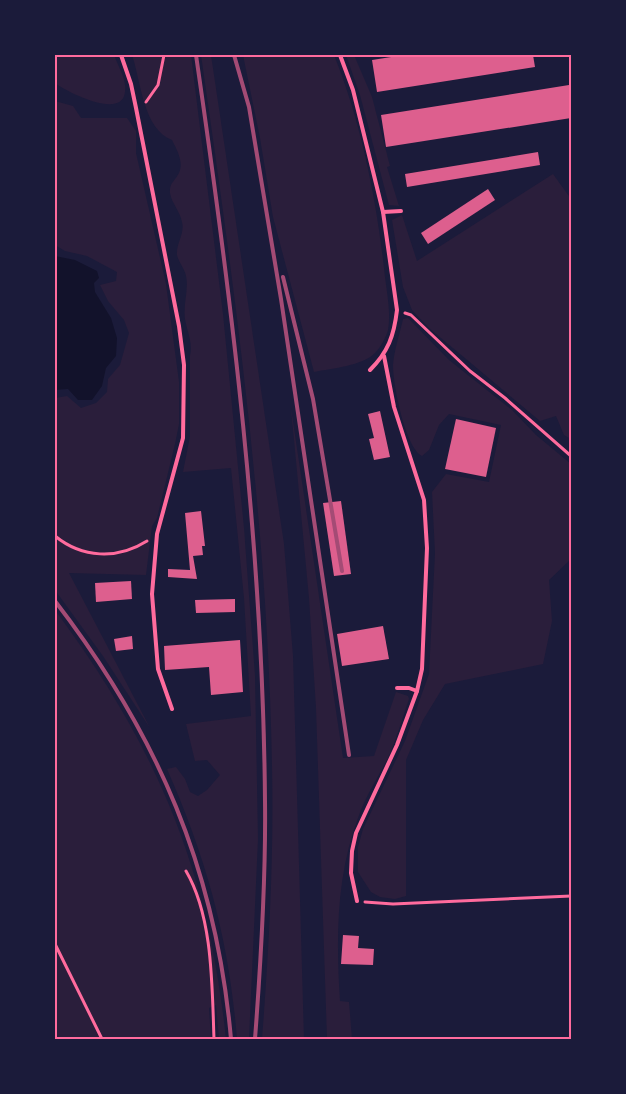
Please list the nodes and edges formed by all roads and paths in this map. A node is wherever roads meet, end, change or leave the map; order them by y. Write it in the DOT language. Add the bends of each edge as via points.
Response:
graph roads {
  1 [pos="121,55"];
  2 [pos="164,55"];
  3 [pos="340,55"];
  4 [pos="136,108"];
  5 [pos="401,211"];
  6 [pos="384,212"];
  7 [pos="397,310"];
  8 [pos="384,356"];
  9 [pos="370,370"];
  10 [pos="571,456"];
  11 [pos="157,534"];
  12 [pos="55,536"];
  13 [pos="397,688"];
  14 [pos="417,691"];
  15 [pos="172,708"];
  16 [pos="186,871"];
  17 [pos="571,896"];
  18 [pos="357,901"];
  19 [pos="55,944"];
  20 [pos="102,1039"];
  21 [pos="214,1039"];
  1 -- 4 [label="lane"];
  2 -- 4 [label="path" via="154,94"];
  3 -- 6 [label="lane" via="353,90"];
  4 -- 11 [label="lane" via="184,365 183,438"];
  5 -- 6 [label="lane"];
  6 -- 7 [label="lane"];
  7 -- 8 [label="lane" via="396,325"];
  7 -- 10 [label="path" via="411,315 470,371"];
  8 -- 9 [label="lane"];
  8 -- 14 [label="lane" via="394,407 424,500 427,525 422,669"];
  11 -- 12 [label="path" via="116,554 88,554"];
  11 -- 15 [label="lane" via="152,594 154,630 158,669"];
  13 -- 14 [label="lane"];
  14 -- 18 [label="lane" via="397,745 356,833 351,873"];
  16 -- 21 [label="path" via="195,886 204,922"];
  17 -- 18 [label="path" via="393,904"];
  19 -- 20 [label="path"];
}
